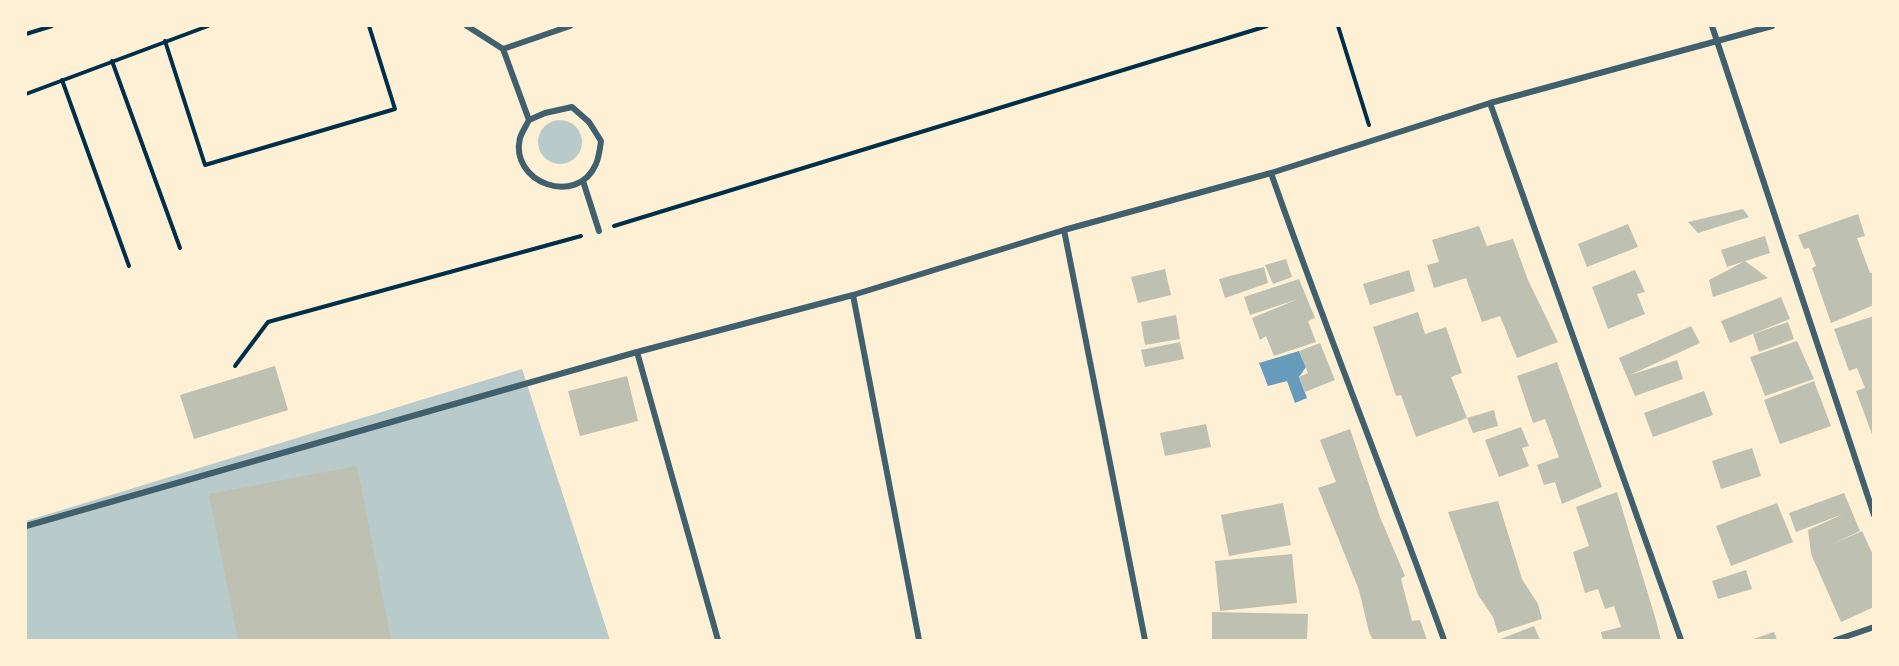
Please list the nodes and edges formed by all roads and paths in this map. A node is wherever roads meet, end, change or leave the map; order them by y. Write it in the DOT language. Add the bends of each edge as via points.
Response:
graph roads {
  1 [pos="52,26"];
  2 [pos="208,26"];
  3 [pos="369,26"];
  4 [pos="467,26"];
  5 [pos="570,26"];
  6 [pos="1267,26"];
  7 [pos="1338,26"];
  8 [pos="1712,26"];
  9 [pos="1772,26"];
  10 [pos="26,34"];
  11 [pos="1716,40"];
  12 [pos="165,41"];
  13 [pos="503,49"];
  14 [pos="112,61"];
  15 [pos="62,80"];
  16 [pos="26,94"];
  17 [pos="1490,103"];
  18 [pos="529,120"];
  19 [pos="1374,140"];
  20 [pos="1271,173"];
  21 [pos="583,182"];
  22 [pos="1064,230"];
  23 [pos="599,231"];
  24 [pos="180,248"];
  25 [pos="129,266"];
  26 [pos="853,296"];
  27 [pos="637,352"];
  28 [pos="235,366"];
  29 [pos="1874,515"];
  30 [pos="26,526"];
  31 [pos="1874,627"];
  32 [pos="718,640"];
  33 [pos="919,640"];
  34 [pos="1145,640"];
  35 [pos="1444,640"];
  36 [pos="1681,640"];
  37 [pos="1836,640"];
  1 -- 10 [label="path"];
  2 -- 12 [label="path"];
  3 -- 12 [label="path" via="395,109 205,165"];
  4 -- 13 [label="street"];
  5 -- 13 [label="street"];
  6 -- 23 [label="path"];
  7 -- 19 [label="path"];
  8 -- 11 [label="street"];
  9 -- 11 [label="street"];
  11 -- 17 [label="street"];
  11 -- 29 [label="street"];
  12 -- 14 [label="path"];
  13 -- 18 [label="street"];
  14 -- 15 [label="path"];
  14 -- 24 [label="path"];
  15 -- 16 [label="path"];
  15 -- 25 [label="path"];
  17 -- 19 [label="street"];
  17 -- 36 [label="street"];
  18 -- 21 [label="street" via="520,138 520,157 530,173 554,187"];
  18 -- 21 [label="street" via="572,107 589,122 602,141 596,165"];
  19 -- 20 [label="street"];
  20 -- 22 [label="street"];
  20 -- 35 [label="street" via="1330,341 1397,508"];
  21 -- 23 [label="street"];
  22 -- 26 [label="street"];
  22 -- 34 [label="street"];
  23 -- 28 [label="path" via="268,322"];
  26 -- 27 [label="street"];
  26 -- 33 [label="street"];
  27 -- 30 [label="street"];
  27 -- 32 [label="street"];
  31 -- 37 [label="street"];
}
